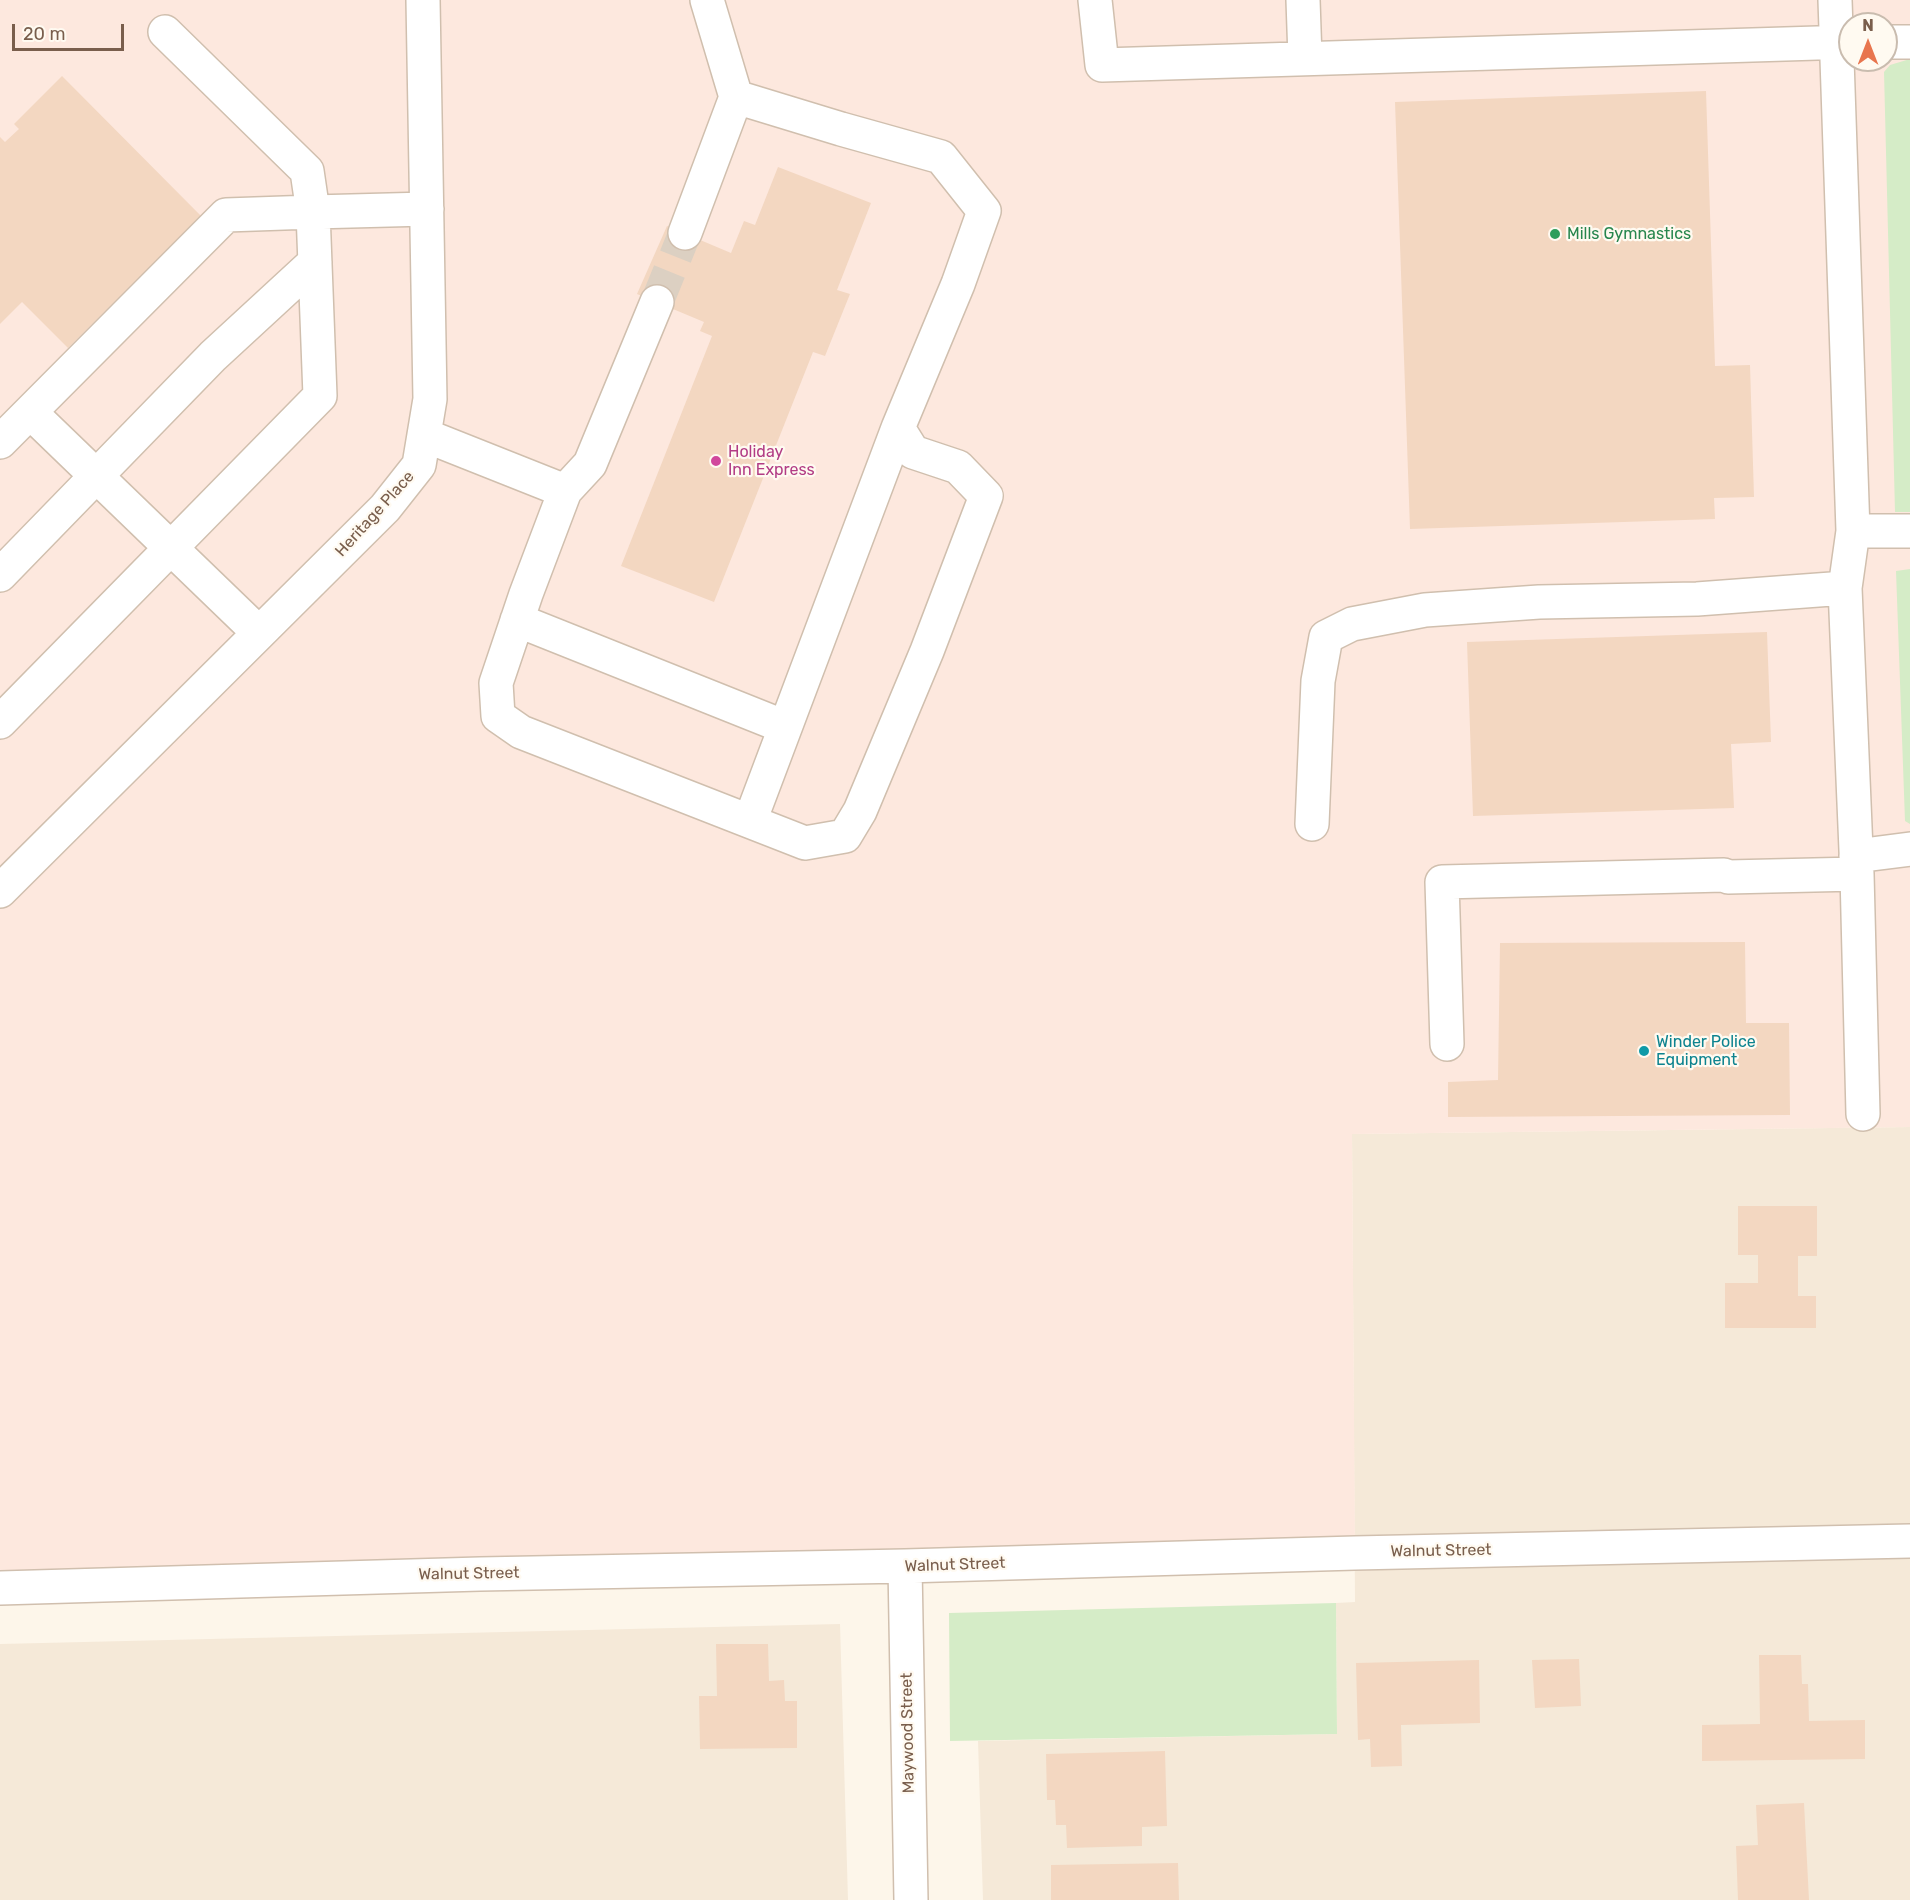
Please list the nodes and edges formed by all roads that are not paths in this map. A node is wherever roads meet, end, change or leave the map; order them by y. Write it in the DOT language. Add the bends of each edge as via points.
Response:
graph roads {
  1 [pos="423,0"];
  2 [pos="707,0"];
  3 [pos="1095,0"];
  4 [pos="1303,0"];
  5 [pos="165,32"];
  6 [pos="1838,42"];
  7 [pos="1305,58"];
  8 [pos="1845,72"];
  9 [pos="736,97"];
  10 [pos="427,209"];
  11 [pos="313,212"];
  12 [pos="686,233"];
  13 [pos="315,262"];
  14 [pos="657,302"];
  15 [pos="30,412"];
  16 [pos="898,428"];
  17 [pos="424,435"];
  18 [pos="0,442"];
  19 [pos="96,476"];
  20 [pos="565,491"];
  21 [pos="1853,531"];
  22 [pos="1910,531"];
  23 [pos="171,549"];
  24 [pos="0,575"];
  25 [pos="1845,588"];
  26 [pos="517,620"];
  27 [pos="259,633"];
  28 [pos="0,722"];
  29 [pos="785,727"];
  30 [pos="750,821"];
  31 [pos="1312,824"];
  32 [pos="1910,849"];
  33 [pos="1857,865"];
  34 [pos="0,891"];
  35 [pos="1447,1044"];
  36 [pos="1863,1114"];
  37 [pos="1910,1541"];
  38 [pos="905,1566"];
  39 [pos="0,1588"];
  40 [pos="911,1900"];
  1 -- 10 [label="street, Heritage Place"];
  2 -- 9 [label="street"];
  3 -- 7 [label="street" via="1102,64"];
  4 -- 7 [label="street"];
  5 -- 11 [label="street" via="307,171"];
  6 -- 7 [label="street"];
  8 -- 21 [label="street"];
  9 -- 12 [label="street"];
  9 -- 16 [label="street" via="941,157 984,211"];
  10 -- 11 [label="street"];
  10 -- 17 [label="street, Heritage Place" via="430,399"];
  11 -- 13 [label="street"];
  11 -- 15 [label="street" via="226,214"];
  13 -- 19 [label="street" via="213,356"];
  13 -- 23 [label="street" via="320,396"];
  14 -- 20 [label="street" via="590,464"];
  15 -- 18 [label="street"];
  15 -- 19 [label="street"];
  16 -- 29 [label="street"];
  16 -- 30 [label="street" via="913,452 958,467 986,496 927,651 860,811 845,836 805,843"];
  17 -- 20 [label="street"];
  17 -- 27 [label="street, Heritage Place" via="419,465 385,508"];
  19 -- 23 [label="street"];
  19 -- 24 [label="street"];
  20 -- 26 [label="street"];
  21 -- 22 [label="street"];
  21 -- 25 [label="street"];
  23 -- 27 [label="street"];
  23 -- 28 [label="street"];
  25 -- 31 [label="street" via="1425,610 1352,624 1326,637 1318,681"];
  25 -- 33 [label="street"];
  26 -- 29 [label="street"];
  26 -- 30 [label="street" via="496,683 498,716 521,732"];
  27 -- 34 [label="street, Heritage Place"];
  29 -- 30 [label="street"];
  32 -- 33 [label="street"];
  33 -- 35 [label="street" via="1728,877 1442,882"];
  33 -- 36 [label="street"];
  37 -- 38 [label="street, Walnut Street"];
  38 -- 39 [label="street, Walnut Street"];
  38 -- 40 [label="street, Maywood Street"];
}
